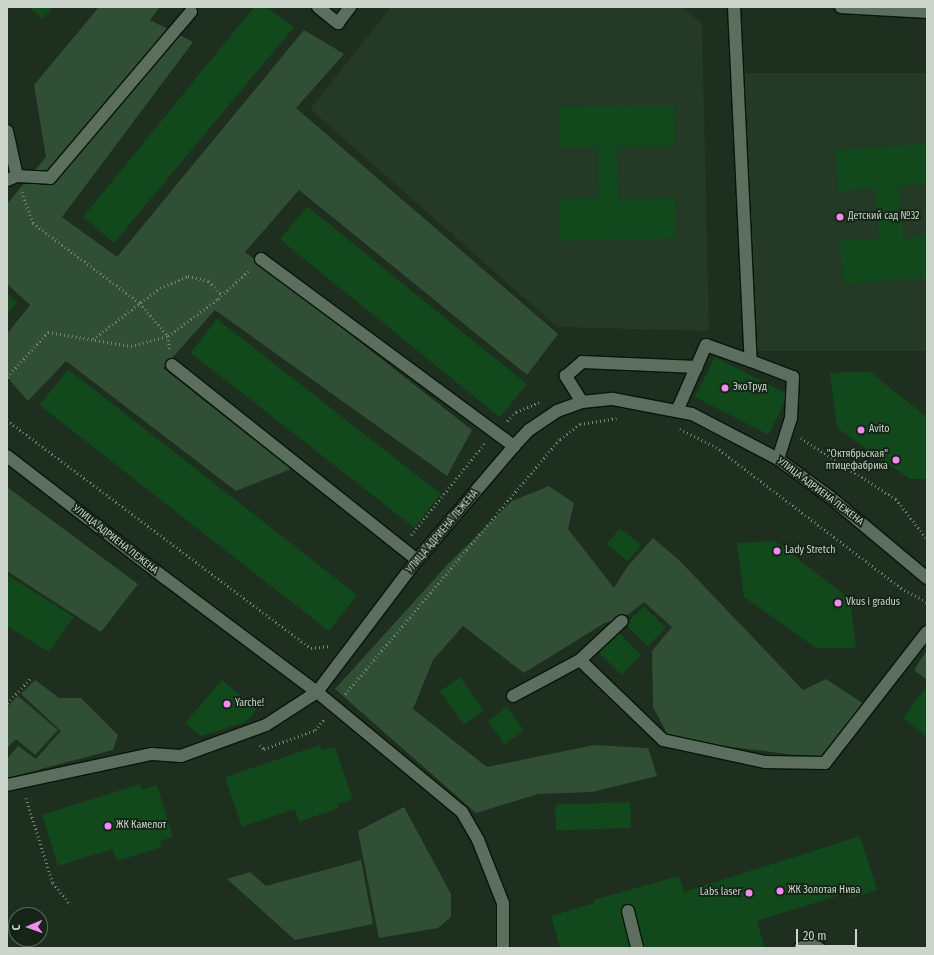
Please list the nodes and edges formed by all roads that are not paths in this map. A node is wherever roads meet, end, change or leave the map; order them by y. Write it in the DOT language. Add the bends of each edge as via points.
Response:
graph roads {
  1 [pos="318,7"];
  2 [pos="350,7"];
  3 [pos="734,7"];
  4 [pos="841,7"];
  5 [pos="191,12"];
  6 [pos="927,12"];
  7 [pos="7,131"];
  8 [pos="12,178"];
  9 [pos="260,259"];
  10 [pos="751,361"];
  11 [pos="172,365"];
  12 [pos="696,367"];
  13 [pos="582,402"];
  14 [pos="676,411"];
  15 [pos="514,446"];
  16 [pos="7,456"];
  17 [pos="778,459"];
  18 [pos="417,560"];
  19 [pos="927,578"];
  20 [pos="622,621"];
  21 [pos="927,632"];
  22 [pos="580,660"];
  23 [pos="317,692"];
  24 [pos="513,696"];
  25 [pos="7,785"];
  26 [pos="628,911"];
  27 [pos="503,948"];
  28 [pos="637,948"];
  29 [pos="800,948"];
  30 [pos="819,948"];
  1 -- 2 [label="street" via="338,23"];
  3 -- 10 [label="street"];
  4 -- 6 [label="street"];
  5 -- 8 [label="street" via="50,178"];
  7 -- 8 [label="street"];
  9 -- 15 [label="street"];
  10 -- 12 [label="street" via="706,345"];
  10 -- 17 [label="street" via="793,377 791,418"];
  11 -- 18 [label="street"];
  12 -- 13 [label="street" via="582,362 566,376"];
  12 -- 14 [label="street"];
  13 -- 14 [label="street, УЛИЦА АДРИЕНА ЛЕЖЕНА" via="613,399"];
  13 -- 15 [label="street, УЛИЦА АДРИЕНА ЛЕЖЕНА" via="557,411 529,430"];
  14 -- 17 [label="street, УЛИЦА АДРИЕНА ЛЕЖЕНА" via="692,414"];
  15 -- 18 [label="street, УЛИЦА АДРИЕНА ЛЕЖЕНА"];
  16 -- 23 [label="street, УЛИЦА АДРИЕНА ЛЕЖЕНА"];
  17 -- 19 [label="street, УЛИЦА АДРИЕНА ЛЕЖЕНА" via="830,497"];
  18 -- 23 [label="street, УЛИЦА АДРИЕНА ЛЕЖЕНА"];
  20 -- 22 [label="street"];
  21 -- 22 [label="street" via="825,763 766,762 663,740"];
  22 -- 24 [label="street"];
  23 -- 25 [label="street" via="266,725 181,756 152,754"];
  23 -- 27 [label="street" via="462,812 478,840 503,903"];
  26 -- 28 [label="street"];
  29 -- 30 [label="street" via="811,944"];
}
